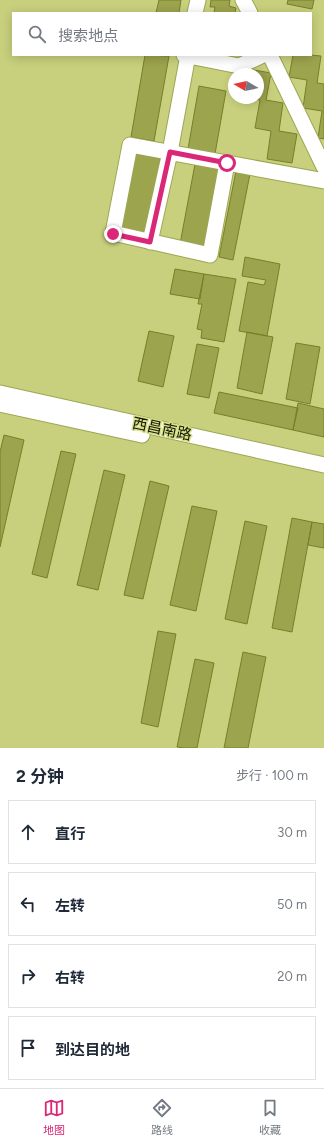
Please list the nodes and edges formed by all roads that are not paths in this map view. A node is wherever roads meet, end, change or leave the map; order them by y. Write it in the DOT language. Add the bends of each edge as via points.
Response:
graph roads {
  1 [pos="198,0"];
  2 [pos="244,0"];
  3 [pos="195,12"];
  4 [pos="250,12"];
  5 [pos="186,56"];
  6 [pos="191,56"];
  7 [pos="261,56"];
  8 [pos="270,56"];
  9 [pos="170,152"];
  10 [pos="227,163"];
  11 [pos="324,167"];
  12 [pos="324,181"];
  13 [pos="150,242"];
  14 [pos="0,393"];
  15 [pos="0,404"];
  16 [pos="324,465"];
  17 [pos="324,474"];
  1 -- 3 [label="street"];
  2 -- 4 [label="street"];
  5 -- 9 [label="street"];
  6 -- 7 [label="street" via="240,66"];
  8 -- 11 [label="street"];
  9 -- 10 [label="street"];
  9 -- 13 [label="street"];
  9 -- 13 [label="street" via="130,145 113,234"];
  10 -- 12 [label="street"];
  10 -- 13 [label="street" via="210,254"];
  14 -- 16 [label="street, 西昌南路"];
  15 -- 17 [label="street, 西昌南路"];
}
